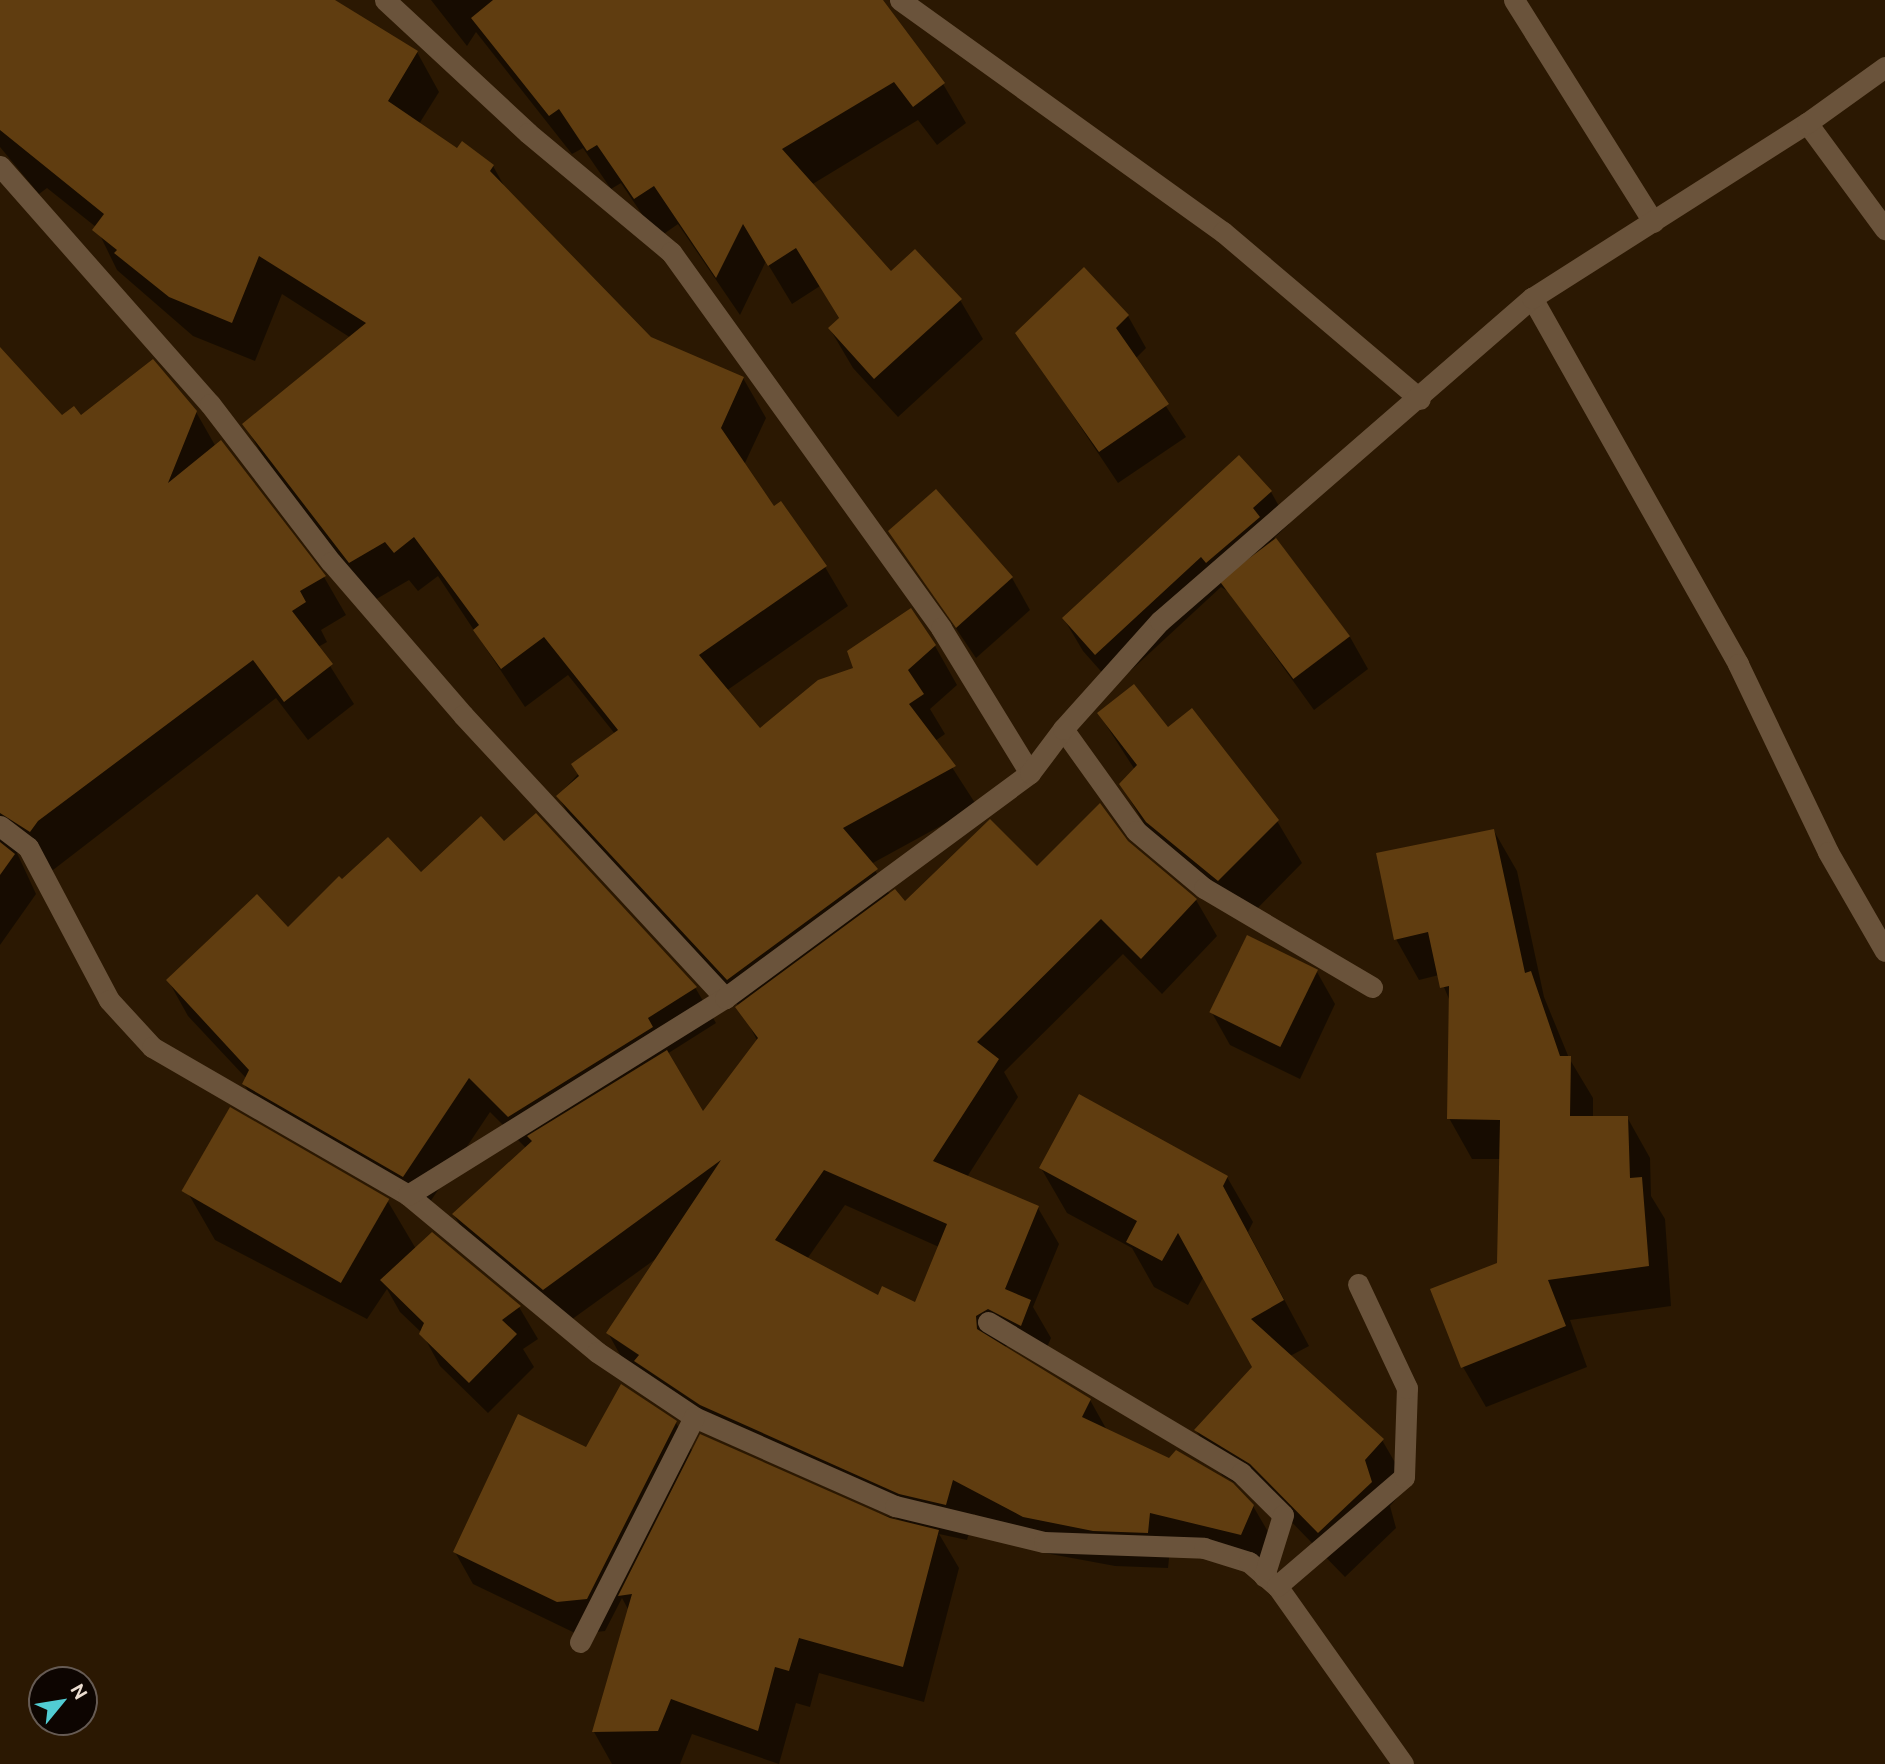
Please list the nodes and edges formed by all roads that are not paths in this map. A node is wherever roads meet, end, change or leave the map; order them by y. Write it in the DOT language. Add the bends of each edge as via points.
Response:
graph roads {
  1 [pos="385,0"];
  2 [pos="900,0"];
  3 [pos="1514,0"];
  4 [pos="1885,67"];
  5 [pos="1807,123"];
  6 [pos="0,166"];
  7 [pos="1653,222"];
  8 [pos="1885,229"];
  9 [pos="1532,298"];
  10 [pos="1420,399"];
  11 [pos="1063,729"];
  12 [pos="1030,773"];
  13 [pos="0,826"];
  14 [pos="1885,951"];
  15 [pos="1372,987"];
  16 [pos="725,998"];
  17 [pos="408,1195"];
  18 [pos="1358,1284"];
  19 [pos="988,1322"];
  20 [pos="694,1418"];
  21 [pos="1270,1581"];
  22 [pos="580,1642"];
  23 [pos="1404,1764"];
  1 -- 12 [label="street" via="528,132 671,251 941,628"];
  2 -- 10 [label="street" via="1223,232"];
  3 -- 7 [label="street"];
  4 -- 5 [label="street"];
  5 -- 7 [label="street"];
  5 -- 8 [label="street"];
  6 -- 16 [label="street" via="210,404 331,562 463,715"];
  7 -- 9 [label="street"];
  9 -- 10 [label="street"];
  9 -- 14 [label="street" via="1738,664 1828,852"];
  10 -- 11 [label="street" via="1160,621"];
  11 -- 12 [label="street"];
  11 -- 15 [label="street" via="1136,831 1205,888"];
  12 -- 16 [label="street"];
  13 -- 17 [label="street" via="28,847 65,925 109,1000 152,1047"];
  16 -- 17 [label="street"];
  17 -- 20 [label="street" via="597,1352"];
  18 -- 21 [label="street" via="1407,1388 1404,1477"];
  19 -- 21 [label="street" via="1241,1473 1283,1515"];
  20 -- 21 [label="street" via="895,1506 1044,1542 1204,1548 1248,1562"];
  20 -- 22 [label="street"];
  21 -- 23 [label="street"];
}
